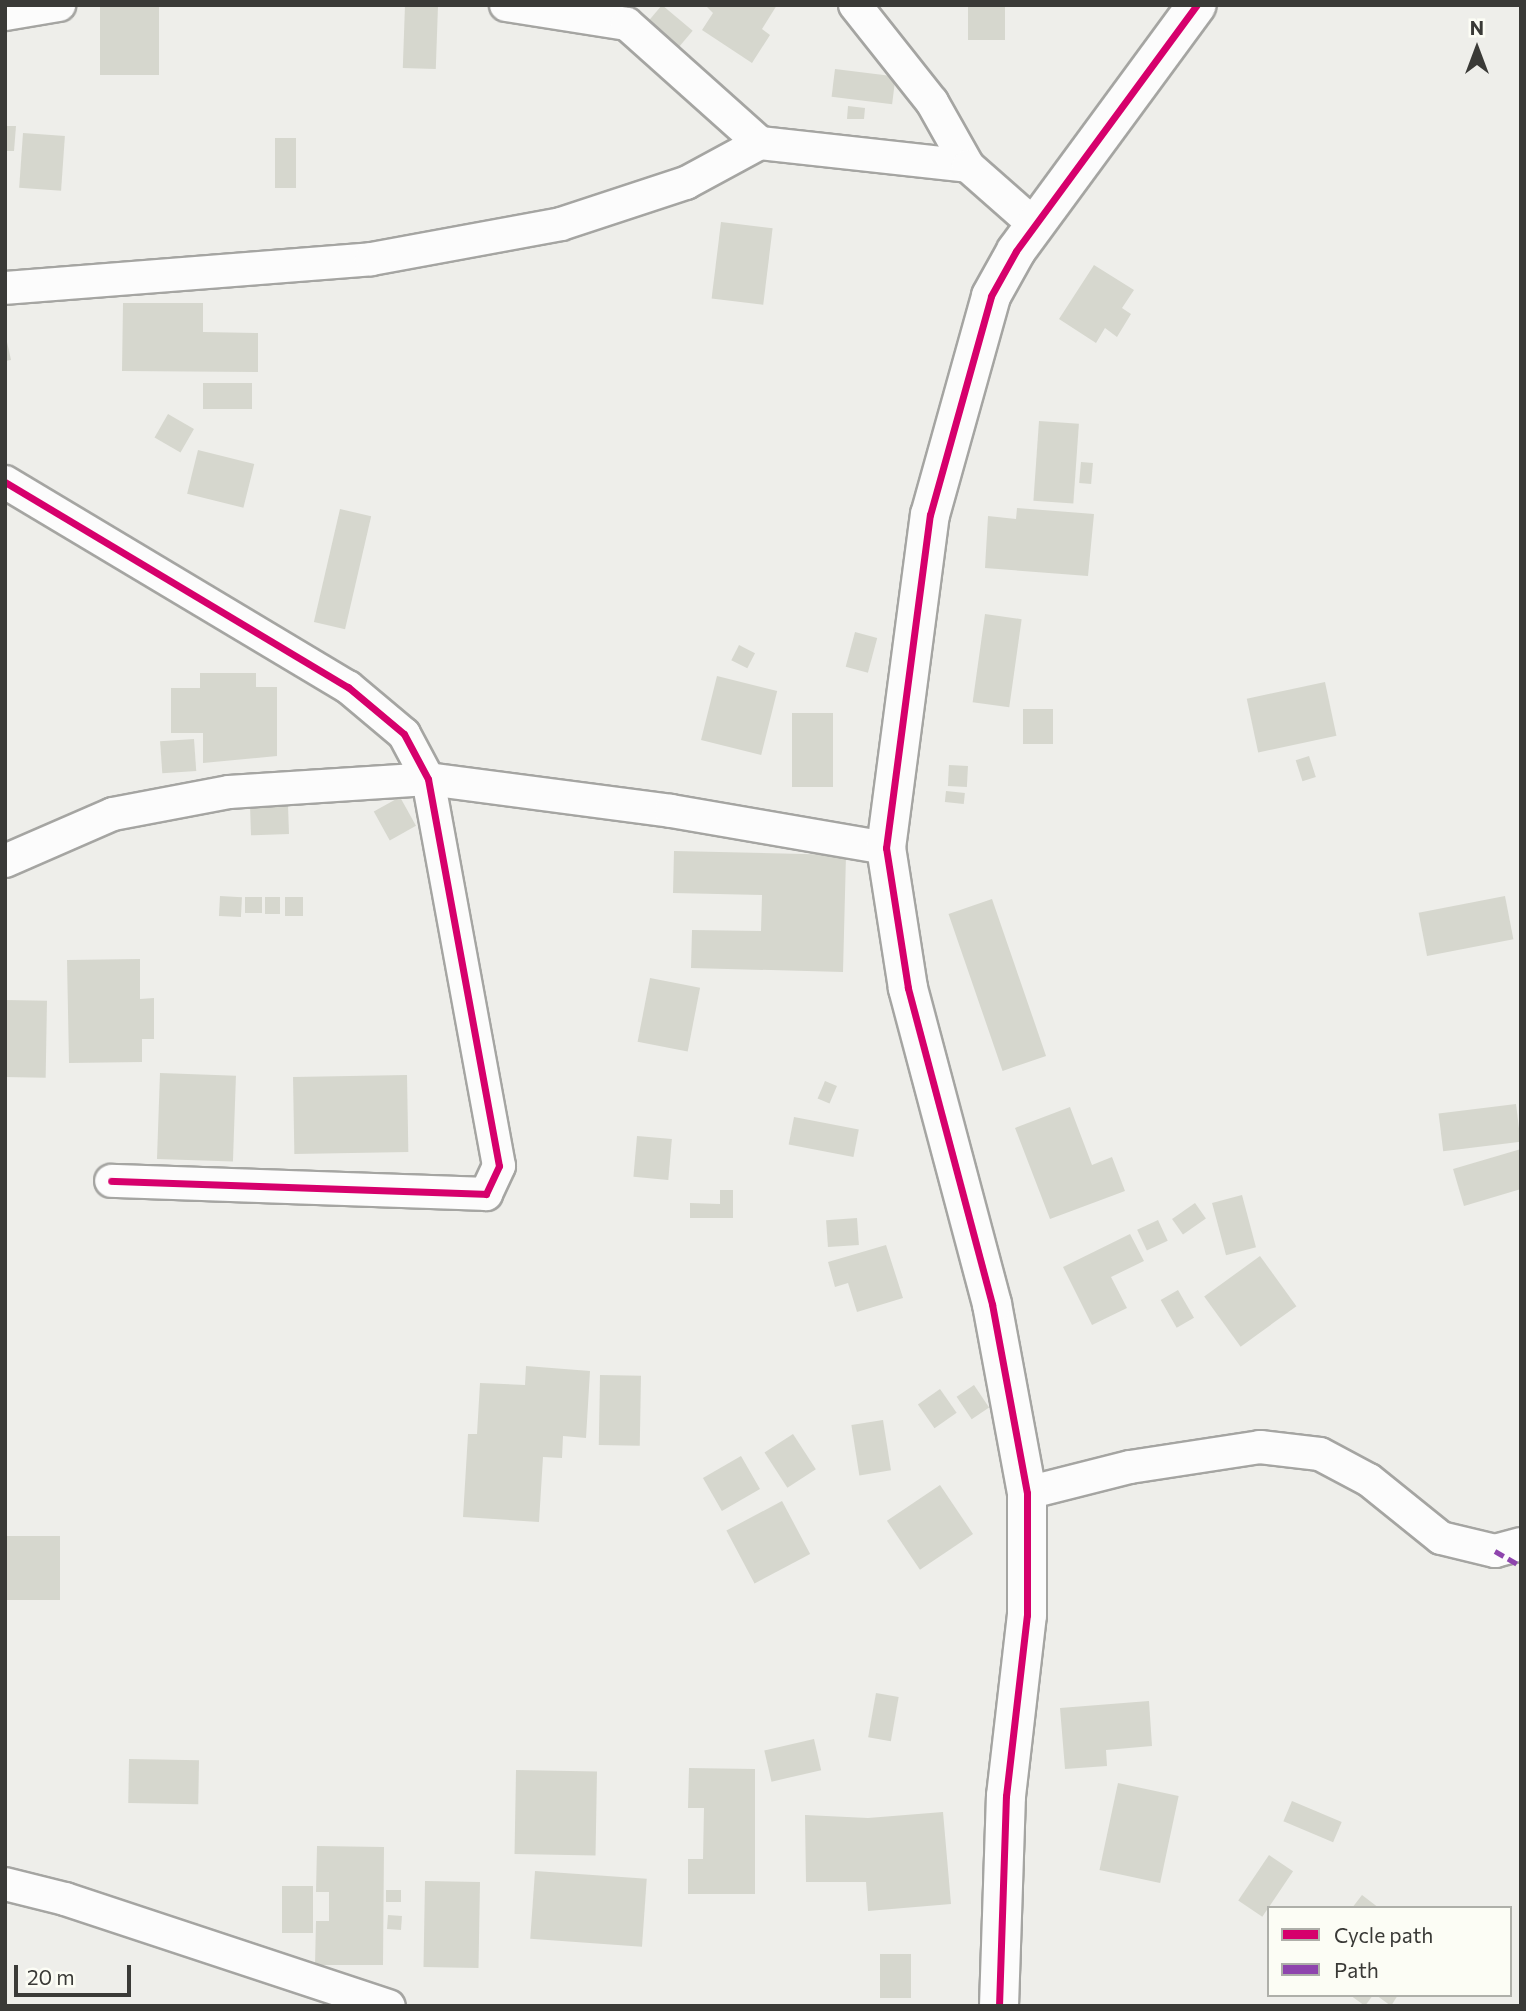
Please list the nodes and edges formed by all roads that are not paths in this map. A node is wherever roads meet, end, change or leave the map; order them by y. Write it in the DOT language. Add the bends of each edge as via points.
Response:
graph roads {
  1 [pos="59,5"];
  2 [pos="506,5"];
  3 [pos="855,5"];
  4 [pos="1197,5"];
  5 [pos="5,14"];
  6 [pos="760,143"];
  7 [pos="968,166"];
  8 [pos="1035,225"];
  9 [pos="5,288"];
  10 [pos="6,484"];
  11 [pos="428,779"];
  12 [pos="886,848"];
  13 [pos="5,861"];
  14 [pos="111,1181"];
  15 [pos="1027,1493"];
  16 [pos="1521,1544"];
  17 [pos="5,1884"];
  18 [pos="389,2006"];
  19 [pos="999,2006"];
  1 -- 5 [label="street"];
  2 -- 6 [label="street" via="627,24"];
  3 -- 7 [label="street" via="932,102"];
  4 -- 8 [label="street"];
  6 -- 7 [label="street"];
  6 -- 9 [label="street" via="686,183 561,224 371,259"];
  7 -- 8 [label="street"];
  8 -- 12 [label="street" via="991,296 930,515"];
  10 -- 11 [label="street" via="348,687 404,734"];
  11 -- 12 [label="street" via="671,811"];
  11 -- 13 [label="street" via="229,792 113,814"];
  11 -- 14 [label="street" via="499,1166 486,1194"];
  12 -- 15 [label="street" via="908,988 992,1304"];
  15 -- 16 [label="street" via="1130,1467 1260,1447 1320,1454 1369,1480 1441,1538 1494,1551"];
  15 -- 19 [label="street" via="1027,1615 1006,1796"];
  17 -- 18 [label="street" via="65,1899"];
}
